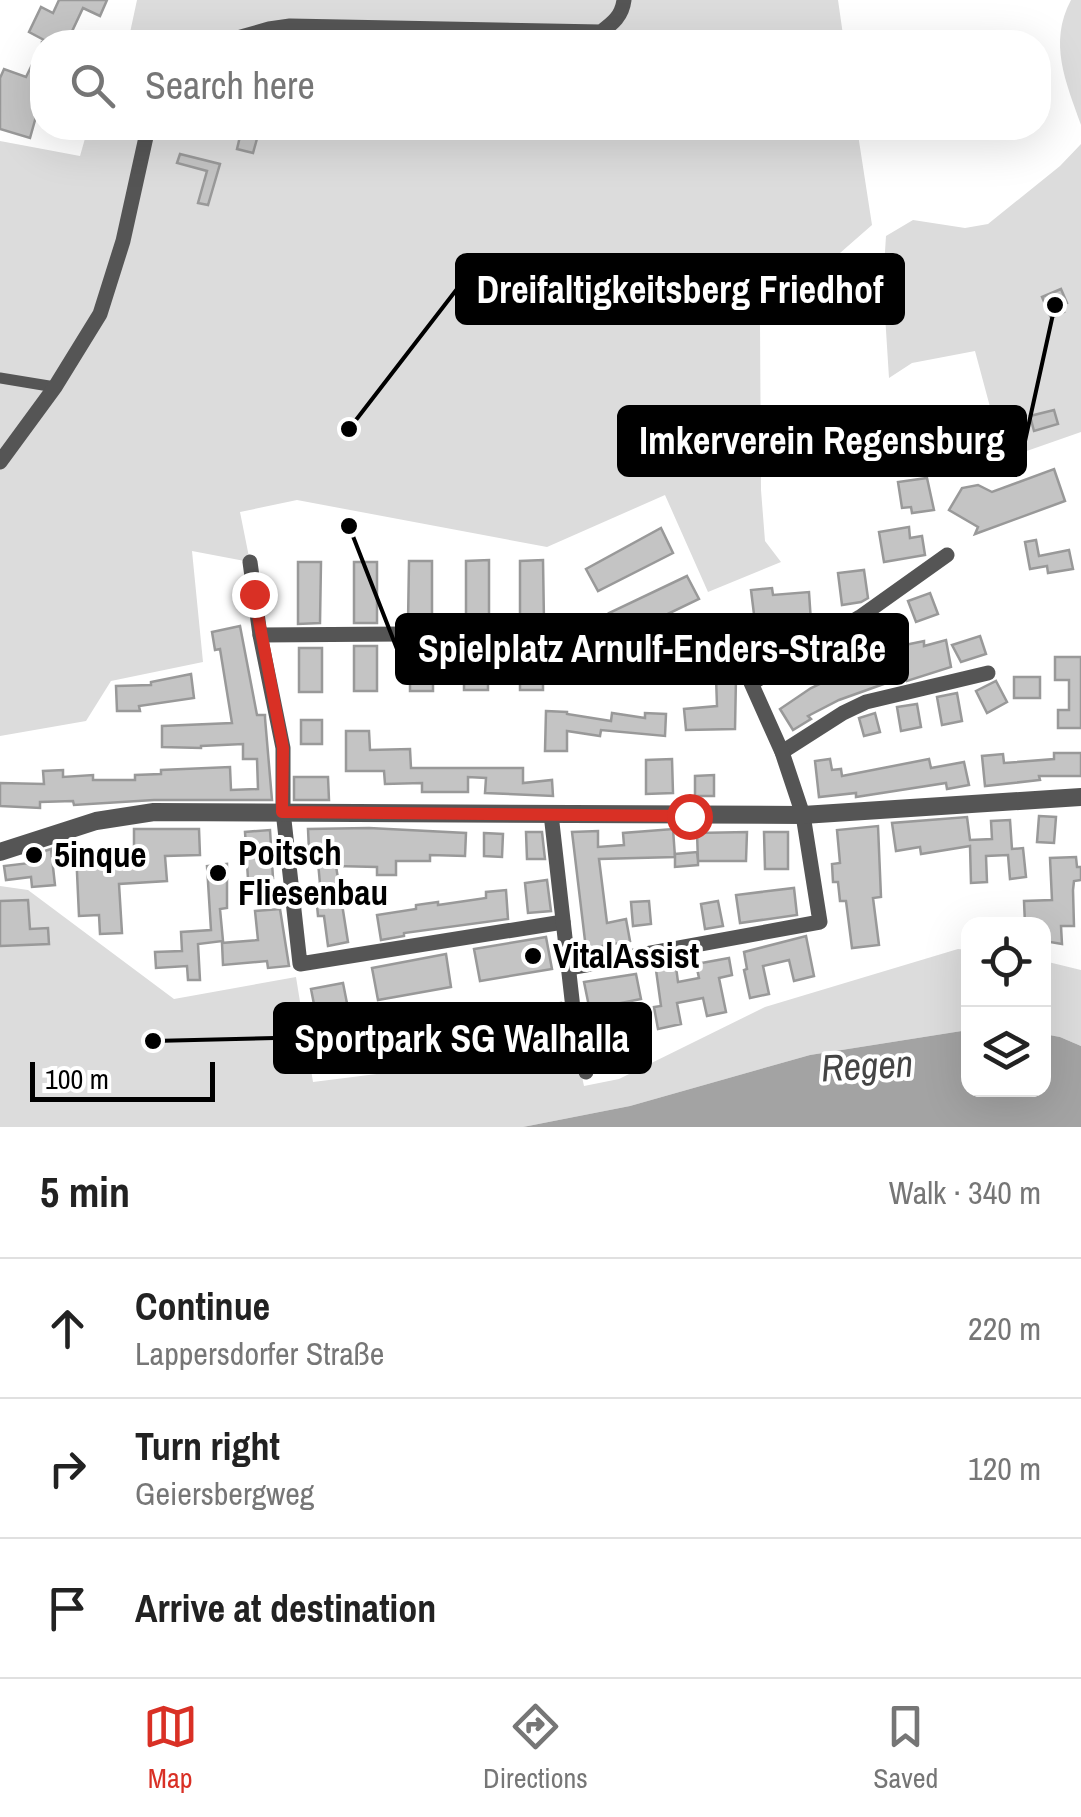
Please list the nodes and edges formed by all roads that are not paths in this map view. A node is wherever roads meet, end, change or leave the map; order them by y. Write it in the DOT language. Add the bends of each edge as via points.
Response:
graph roads {
  1 [pos="624,0"];
  2 [pos="262,30"];
  3 [pos="497,30"];
  4 [pos="604,30"];
  5 [pos="145,140"];
  6 [pos="0,378"];
  7 [pos="55,388"];
  8 [pos="0,462"];
  9 [pos="947,555"];
  10 [pos="250,562"];
  11 [pos="564,633"];
  12 [pos="260,635"];
  13 [pos="735,648"];
  14 [pos="988,673"];
  15 [pos="752,683"];
  16 [pos="782,752"];
  17 [pos="1081,797"];
  18 [pos="282,812"];
  19 [pos="551,814"];
  20 [pos="803,815"];
  21 [pos="0,852"];
  22 [pos="563,922"];
  23 [pos="569,968"];
  24 [pos="586,1072"];
  1 -- 4 [label="street"];
  2 -- 3 [label="street"];
  5 -- 7 [label="street" via="108,296"];
  6 -- 7 [label="street"];
  7 -- 8 [label="street"];
  9 -- 15 [label="street"];
  10 -- 12 [label="street"];
  11 -- 12 [label="street"];
  12 -- 18 [label="street" via="283,748"];
  13 -- 15 [label="street"];
  14 -- 16 [label="street" via="866,702"];
  15 -- 16 [label="street"];
  16 -- 20 [label="street"];
  17 -- 20 [label="street"];
  18 -- 19 [label="street"];
  18 -- 21 [label="street" via="124,816"];
  18 -- 22 [label="street" via="300,964"];
  19 -- 20 [label="street"];
  19 -- 22 [label="street"];
  20 -- 23 [label="street" via="820,922"];
  22 -- 23 [label="street"];
  23 -- 24 [label="street"];
}
